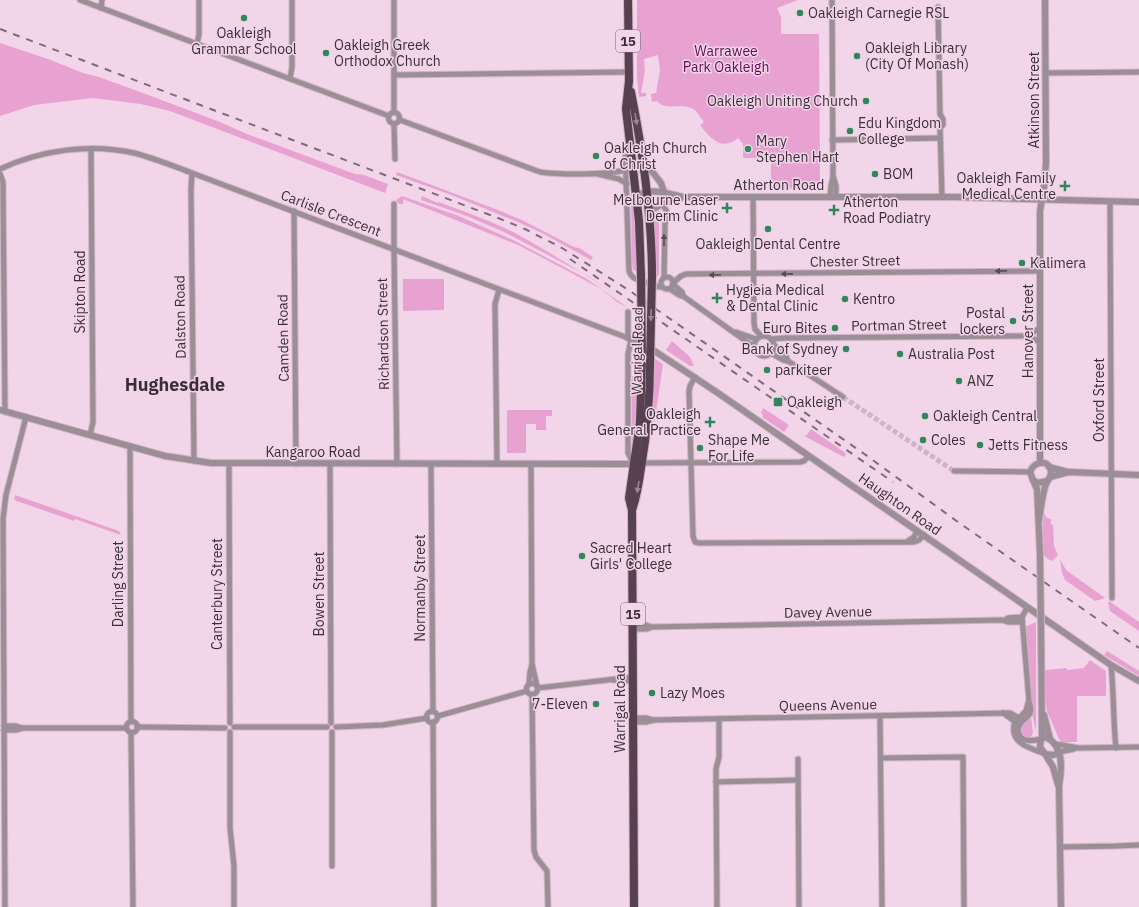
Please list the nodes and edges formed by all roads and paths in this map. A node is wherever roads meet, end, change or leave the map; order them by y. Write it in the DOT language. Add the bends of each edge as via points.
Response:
graph roads {
  1 [pos="80,0"];
  2 [pos="102,0"];
  3 [pos="199,0"];
  4 [pos="292,0"];
  5 [pos="394,0"];
  6 [pos="628,0"];
  7 [pos="832,0"];
  8 [pos="1045,0"];
  9 [pos="101,8"];
  10 [pos="938,8"];
  11 [pos="197,44"];
  12 [pos="628,72"];
  13 [pos="1139,72"];
  14 [pos="1046,73"];
  15 [pos="394,75"];
  16 [pos="290,79"];
  17 [pos="629,81"];
  18 [pos="391,114"];
  19 [pos="400,120"];
  20 [pos="394,124"];
  21 [pos="940,138"];
  22 [pos="629,140"];
  23 [pos="832,140"];
  24 [pos="91,149"];
  25 [pos="395,159"];
  26 [pos="643,160"];
  27 [pos="0,169"];
  28 [pos="626,170"];
  29 [pos="192,173"];
  30 [pos="595,173"];
  31 [pos="0,174"];
  32 [pos="627,184"];
  33 [pos="647,192"];
  34 [pos="664,192"];
  35 [pos="636,196"];
  36 [pos="942,196"];
  37 [pos="684,197"];
  38 [pos="753,197"];
  39 [pos="833,197"];
  40 [pos="1042,199"];
  41 [pos="1110,202"];
  42 [pos="1139,202"];
  43 [pos="394,204"];
  44 [pos="662,204"];
  45 [pos="294,211"];
  46 [pos="650,211"];
  47 [pos="394,250"];
  48 [pos="1040,271"];
  49 [pos="754,274"];
  50 [pos="649,279"];
  51 [pos="663,279"];
  52 [pos="673,283"];
  53 [pos="662,287"];
  54 [pos="670,289"];
  55 [pos="499,290"];
  56 [pos="683,296"];
  57 [pos="628,312"];
  58 [pos="1040,328"];
  59 [pos="735,332"];
  60 [pos="1027,336"];
  61 [pos="758,338"];
  62 [pos="630,339"];
  63 [pos="771,339"];
  64 [pos="1040,342"];
  65 [pos="774,345"];
  66 [pos="647,346"];
  67 [pos="754,347"];
  68 [pos="771,353"];
  69 [pos="788,361"];
  70 [pos="695,377"];
  71 [pos="843,397"];
  72 [pos="2,410"];
  73 [pos="26,417"];
  74 [pos="90,435"];
  75 [pos="130,446"];
  76 [pos="801,450"];
  77 [pos="809,456"];
  78 [pos="194,461"];
  79 [pos="796,462"];
  80 [pos="1040,462"];
  81 [pos="638,463"];
  82 [pos="691,463"];
  83 [pos="229,464"];
  84 [pos="296,464"];
  85 [pos="330,464"];
  86 [pos="397,464"];
  87 [pos="431,464"];
  88 [pos="497,464"];
  89 [pos="531,464"];
  90 [pos="1049,467"];
  91 [pos="954,471"];
  92 [pos="1030,472"];
  93 [pos="1069,472"];
  94 [pos="1111,474"];
  95 [pos="1139,475"];
  96 [pos="1049,479"];
  97 [pos="1033,480"];
  98 [pos="1039,520"];
  99 [pos="918,531"];
  100 [pos="924,535"];
  101 [pos="908,541"];
  102 [pos="1112,598"];
  103 [pos="1028,608"];
  104 [pos="1022,619"];
  105 [pos="632,627"];
  106 [pos="532,664"];
  107 [pos="1111,665"];
  108 [pos="1117,669"];
  109 [pos="633,679"];
  110 [pos="1139,681"];
  111 [pos="529,684"];
  112 [pos="538,687"];
  113 [pos="1113,688"];
  114 [pos="527,691"];
  115 [pos="532,694"];
  116 [pos="1041,700"];
  117 [pos="433,711"];
  118 [pos="438,716"];
  119 [pos="880,716"];
  120 [pos="427,718"];
  121 [pos="719,719"];
  122 [pos="633,720"];
  123 [pos="131,722"];
  124 [pos="433,722"];
  125 [pos="1018,722"];
  126 [pos="230,723"];
  127 [pos="329,725"];
  128 [pos="137,727"];
  129 [pos="234,727"];
  130 [pos="336,727"];
  131 [pos="4,728"];
  132 [pos="126,728"];
  133 [pos="225,728"];
  134 [pos="230,732"];
  135 [pos="332,732"];
  136 [pos="131,733"];
  137 [pos="1041,738"];
  138 [pos="1050,739"];
  139 [pos="1056,744"];
  140 [pos="2,745"];
  141 [pos="1139,747"];
  142 [pos="1079,748"];
  143 [pos="1113,748"];
  144 [pos="1044,753"];
  145 [pos="1059,753"];
  146 [pos="881,758"];
  147 [pos="798,759"];
  148 [pos="798,780"];
  149 [pos="716,782"];
  150 [pos="1059,786"];
  151 [pos="2,837"];
  152 [pos="1139,845"];
  153 [pos="1060,847"];
  154 [pos="332,866"];
  155 [pos="4,906"];
  156 [pos="132,906"];
  157 [pos="234,907"];
  158 [pos="434,907"];
  159 [pos="548,907"];
  160 [pos="634,907"];
  161 [pos="717,907"];
  162 [pos="799,907"];
  163 [pos="882,907"];
  164 [pos="964,907"];
  165 [pos="1061,907"];
  1 -- 9 [label="street"];
  2 -- 9 [label="street"];
  3 -- 11 [label="street"];
  4 -- 16 [label="street"];
  5 -- 15 [label="street"];
  6 -- 12 [label="highway, Warrigal Road / 15"];
  7 -- 23 [label="street"];
  8 -- 14 [label="street, Atkinson Street"];
  9 -- 11 [label="street"];
  10 -- 21 [label="street" via="940,114 943,122"];
  11 -- 16 [label="street"];
  12 -- 15 [label="street"];
  12 -- 17 [label="highway, Warrigal Road / 15"];
  13 -- 14 [label="street"];
  14 -- 40 [label="street, Atkinson Street" via="1046,163"];
  15 -- 18 [label="street"];
  16 -- 18 [label="street"];
  17 -- 22 [label="highway, Warrigal Road / 15" via="626,109"];
  17 -- 26 [label="highway, Warrigal Road / 15, one-way"];
  18 -- 19 [label="street" via="398,113"];
  18 -- 20 [label="street" via="389,121"];
  19 -- 20 [label="street"];
  19 -- 30 [label="street" via="540,172"];
  20 -- 25 [label="street"];
  21 -- 23 [label="street"];
  21 -- 36 [label="street"];
  22 -- 28 [label="street, Warrigal Road" via="626,149"];
  22 -- 35 [label="highway, Warrigal Road / 15"];
  23 -- 39 [label="street"];
  24 -- 27 [label="street, Carlisle Crescent" via="47,153"];
  24 -- 29 [label="street, Carlisle Crescent" via="134,153"];
  24 -- 74 [label="street, Skipton Road" via="93,422"];
  26 -- 33 [label="highway, Warrigal Road / 15"];
  26 -- 34 [label="street" via="661,183"];
  28 -- 30 [label="street"];
  28 -- 32 [label="street, Warrigal Road"];
  29 -- 45 [label="street, Carlisle Crescent"];
  29 -- 78 [label="street, Dalston Road"];
  30 -- 32 [label="street" via="619,178"];
  31 -- 72 [label="street" via="3,182"];
  32 -- 50 [label="street, Warrigal Road" via="629,271 635,279"];
  33 -- 34 [label="street, Atherton Road"];
  33 -- 35 [label="street, Atherton Road"];
  33 -- 46 [label="highway, Warrigal Road / 15"];
  34 -- 37 [label="street, Atherton Road"];
  35 -- 81 [label="highway, Warrigal Road / 15, bridge" via="640,231 642,358"];
  36 -- 39 [label="street, Atherton Road"];
  36 -- 40 [label="street, Atherton Road"];
  37 -- 38 [label="street, Atherton Road"];
  37 -- 44 [label="street, Atherton Road"];
  38 -- 39 [label="street, Atherton Road"];
  38 -- 49 [label="street"];
  40 -- 41 [label="street, Atherton Road"];
  40 -- 48 [label="street, Hanover Street"];
  41 -- 42 [label="street, Atherton Road"];
  41 -- 94 [label="street, Oxford Street"];
  43 -- 47 [label="street, Richardson Street"];
  44 -- 46 [label="street, Atherton Road"];
  51 -- 44 [label="street, one-way" via="664,224 667,213"];
  45 -- 47 [label="street, Carlisle Crescent"];
  45 -- 84 [label="street, Camden Road"];
  46 -- 50 [label="highway, Warrigal Road / 15"];
  47 -- 55 [label="street, Carlisle Crescent"];
  47 -- 86 [label="street, Richardson Street"];
  48 -- 49 [label="street, Chester Street, one-way"];
  48 -- 58 [label="street, Hanover Street"];
  49 -- 52 [label="street, Chester Street, one-way" via="686,274"];
  49 -- 61 [label="street" via="754,323"];
  50 -- 51 [label="street"];
  50 -- 53 [label="street, Warrigal Road" via="650,285"];
  50 -- 81 [label="highway, Warrigal Road / 15, one-way, bridge" via="648,424"];
  51 -- 52 [label="street" via="670,278"];
  51 -- 53 [label="street"];
  52 -- 54 [label="street"];
  52 -- 56 [label="street"];
  53 -- 54 [label="street"];
  54 -- 56 [label="street"];
  55 -- 62 [label="street, Carlisle Crescent"];
  55 -- 88 [label="street" via="496,304"];
  56 -- 59 [label="street"];
  57 -- 62 [label="street, Warrigal Road"];
  58 -- 60 [label="street"];
  58 -- 64 [label="street, Hanover Street"];
  59 -- 61 [label="street"];
  59 -- 67 [label="street"];
  60 -- 63 [label="street, Portman Street"];
  60 -- 64 [label="street, Portman Street"];
  61 -- 63 [label="street" via="766,336"];
  61 -- 67 [label="street"];
  62 -- 66 [label="street, Carlisle Crescent"];
  62 -- 81 [label="street, Warrigal Road" via="628,453"];
  63 -- 65 [label="street"];
  64 -- 80 [label="street, Hanover Street"];
  65 -- 68 [label="street"];
  65 -- 69 [label="street"];
  66 -- 70 [label="street, Haughton Road"];
  67 -- 68 [label="street" via="755,352 761,356"];
  68 -- 69 [label="street"];
  69 -- 71 [label="street"];
  70 -- 76 [label="street, Haughton Road"];
  70 -- 82 [label="street" via="689,391"];
  72 -- 73 [label="street, Kangaroo Road"];
  73 -- 74 [label="street, Kangaroo Road"];
  73 -- 131 [label="street" via="6,495 3,519"];
  74 -- 75 [label="street, Kangaroo Road"];
  75 -- 78 [label="street, Kangaroo Road"];
  75 -- 123 [label="street, Darling Street"];
  76 -- 77 [label="street, Haughton Road"];
  76 -- 79 [label="street"];
  77 -- 79 [label="street" via="804,461"];
  77 -- 99 [label="street, Haughton Road"];
  78 -- 83 [label="street, Kangaroo Road"];
  79 -- 82 [label="street"];
  80 -- 90 [label="street"];
  80 -- 92 [label="street" via="1032,467"];
  81 -- 82 [label="street"];
  81 -- 89 [label="street, Kangaroo Road"];
  81 -- 105 [label="highway, Warrigal Road / 15" via="636,499 632,510"];
  82 -- 101 [label="street" via="695,542"];
  83 -- 84 [label="street, Kangaroo Road"];
  83 -- 126 [label="street, Canterbury Street"];
  84 -- 85 [label="street, Kangaroo Road"];
  85 -- 86 [label="street, Kangaroo Road"];
  85 -- 127 [label="street, Bowen Street"];
  86 -- 87 [label="street, Kangaroo Road"];
  87 -- 88 [label="street, Kangaroo Road"];
  87 -- 117 [label="street, Normanby Street"];
  88 -- 89 [label="street, Kangaroo Road"];
  89 -- 106 [label="street"];
  90 -- 93 [label="street"];
  90 -- 96 [label="street"];
  91 -- 92 [label="street"];
  92 -- 97 [label="street"];
  93 -- 94 [label="street"];
  93 -- 96 [label="street"];
  94 -- 95 [label="street"];
  94 -- 102 [label="street, Oxford Street"];
  96 -- 97 [label="street" via="1038,483"];
  96 -- 98 [label="street" via="1045,486"];
  97 -- 98 [label="street" via="1037,489"];
  98 -- 116 [label="street, bridge"];
  99 -- 100 [label="street, Haughton Road"];
  99 -- 101 [label="street"];
  100 -- 101 [label="street" via="916,541"];
  100 -- 103 [label="street, Haughton Road"];
  103 -- 104 [label="street"];
  103 -- 107 [label="street, Haughton Road"];
  104 -- 105 [label="street, Davey Avenue" via="1008,622 1004,620 647,629"];
  104 -- 125 [label="street" via="1029,700 1026,711"];
  105 -- 109 [label="highway, Warrigal Road / 15"];
  106 -- 111 [label="street"];
  106 -- 112 [label="street"];
  107 -- 108 [label="street, Haughton Road"];
  107 -- 113 [label="street"];
  108 -- 110 [label="street, Haughton Road"];
  108 -- 113 [label="street"];
  109 -- 112 [label="street"];
  109 -- 122 [label="highway, Warrigal Road / 15"];
  111 -- 112 [label="street" via="534,683"];
  111 -- 114 [label="street"];
  112 -- 115 [label="street" via="537,692"];
  113 -- 143 [label="street"];
  114 -- 115 [label="street"];
  114 -- 118 [label="street"];
  115 -- 159 [label="street" via="534,850 536,857 548,871"];
  116 -- 137 [label="street"];
  116 -- 138 [label="street"];
  117 -- 118 [label="street"];
  117 -- 120 [label="street" via="428,713"];
  118 -- 124 [label="street"];
  119 -- 121 [label="street, Queens Avenue"];
  119 -- 125 [label="street, Queens Avenue" via="1010,713"];
  119 -- 146 [label="street"];
  120 -- 124 [label="street"];
  120 -- 130 [label="street" via="383,725"];
  121 -- 122 [label="street, Queens Avenue" via="646,722"];
  121 -- 149 [label="street"];
  122 -- 160 [label="highway, Warrigal Road / 15"];
  123 -- 128 [label="street"];
  123 -- 132 [label="street"];
  124 -- 158 [label="street"];
  125 -- 137 [label="street" via="1019,734 1024,740"];
  125 -- 144 [label="street" via="1014,734 1019,742"];
  126 -- 129 [label="street"];
  126 -- 133 [label="street"];
  127 -- 129 [label="street"];
  127 -- 130 [label="street" via="334,724"];
  127 -- 135 [label="street" via="329,731"];
  128 -- 133 [label="street"];
  128 -- 136 [label="street" via="136,731"];
  129 -- 134 [label="street"];
  130 -- 135 [label="street"];
  131 -- 132 [label="street"];
  131 -- 140 [label="street"];
  132 -- 136 [label="street"];
  133 -- 134 [label="street"];
  134 -- 157 [label="street" via="230,828 234,866"];
  135 -- 154 [label="street"];
  136 -- 156 [label="street"];
  137 -- 138 [label="street"];
  137 -- 144 [label="street" via="1040,747"];
  138 -- 139 [label="street"];
  139 -- 142 [label="street"];
  139 -- 145 [label="street"];
  140 -- 151 [label="street"];
  141 -- 143 [label="street"];
  142 -- 143 [label="street"];
  142 -- 145 [label="street"];
  144 -- 145 [label="street" via="1050,756"];
  144 -- 150 [label="street" via="1056,773"];
  145 -- 150 [label="street"];
  146 -- 163 [label="street"];
  146 -- 164 [label="street" via="963,756"];
  147 -- 148 [label="street"];
  148 -- 149 [label="street"];
  148 -- 162 [label="street"];
  149 -- 161 [label="street"];
  150 -- 153 [label="street"];
  151 -- 155 [label="street"];
  152 -- 153 [label="street"];
  153 -- 165 [label="street"];
}
